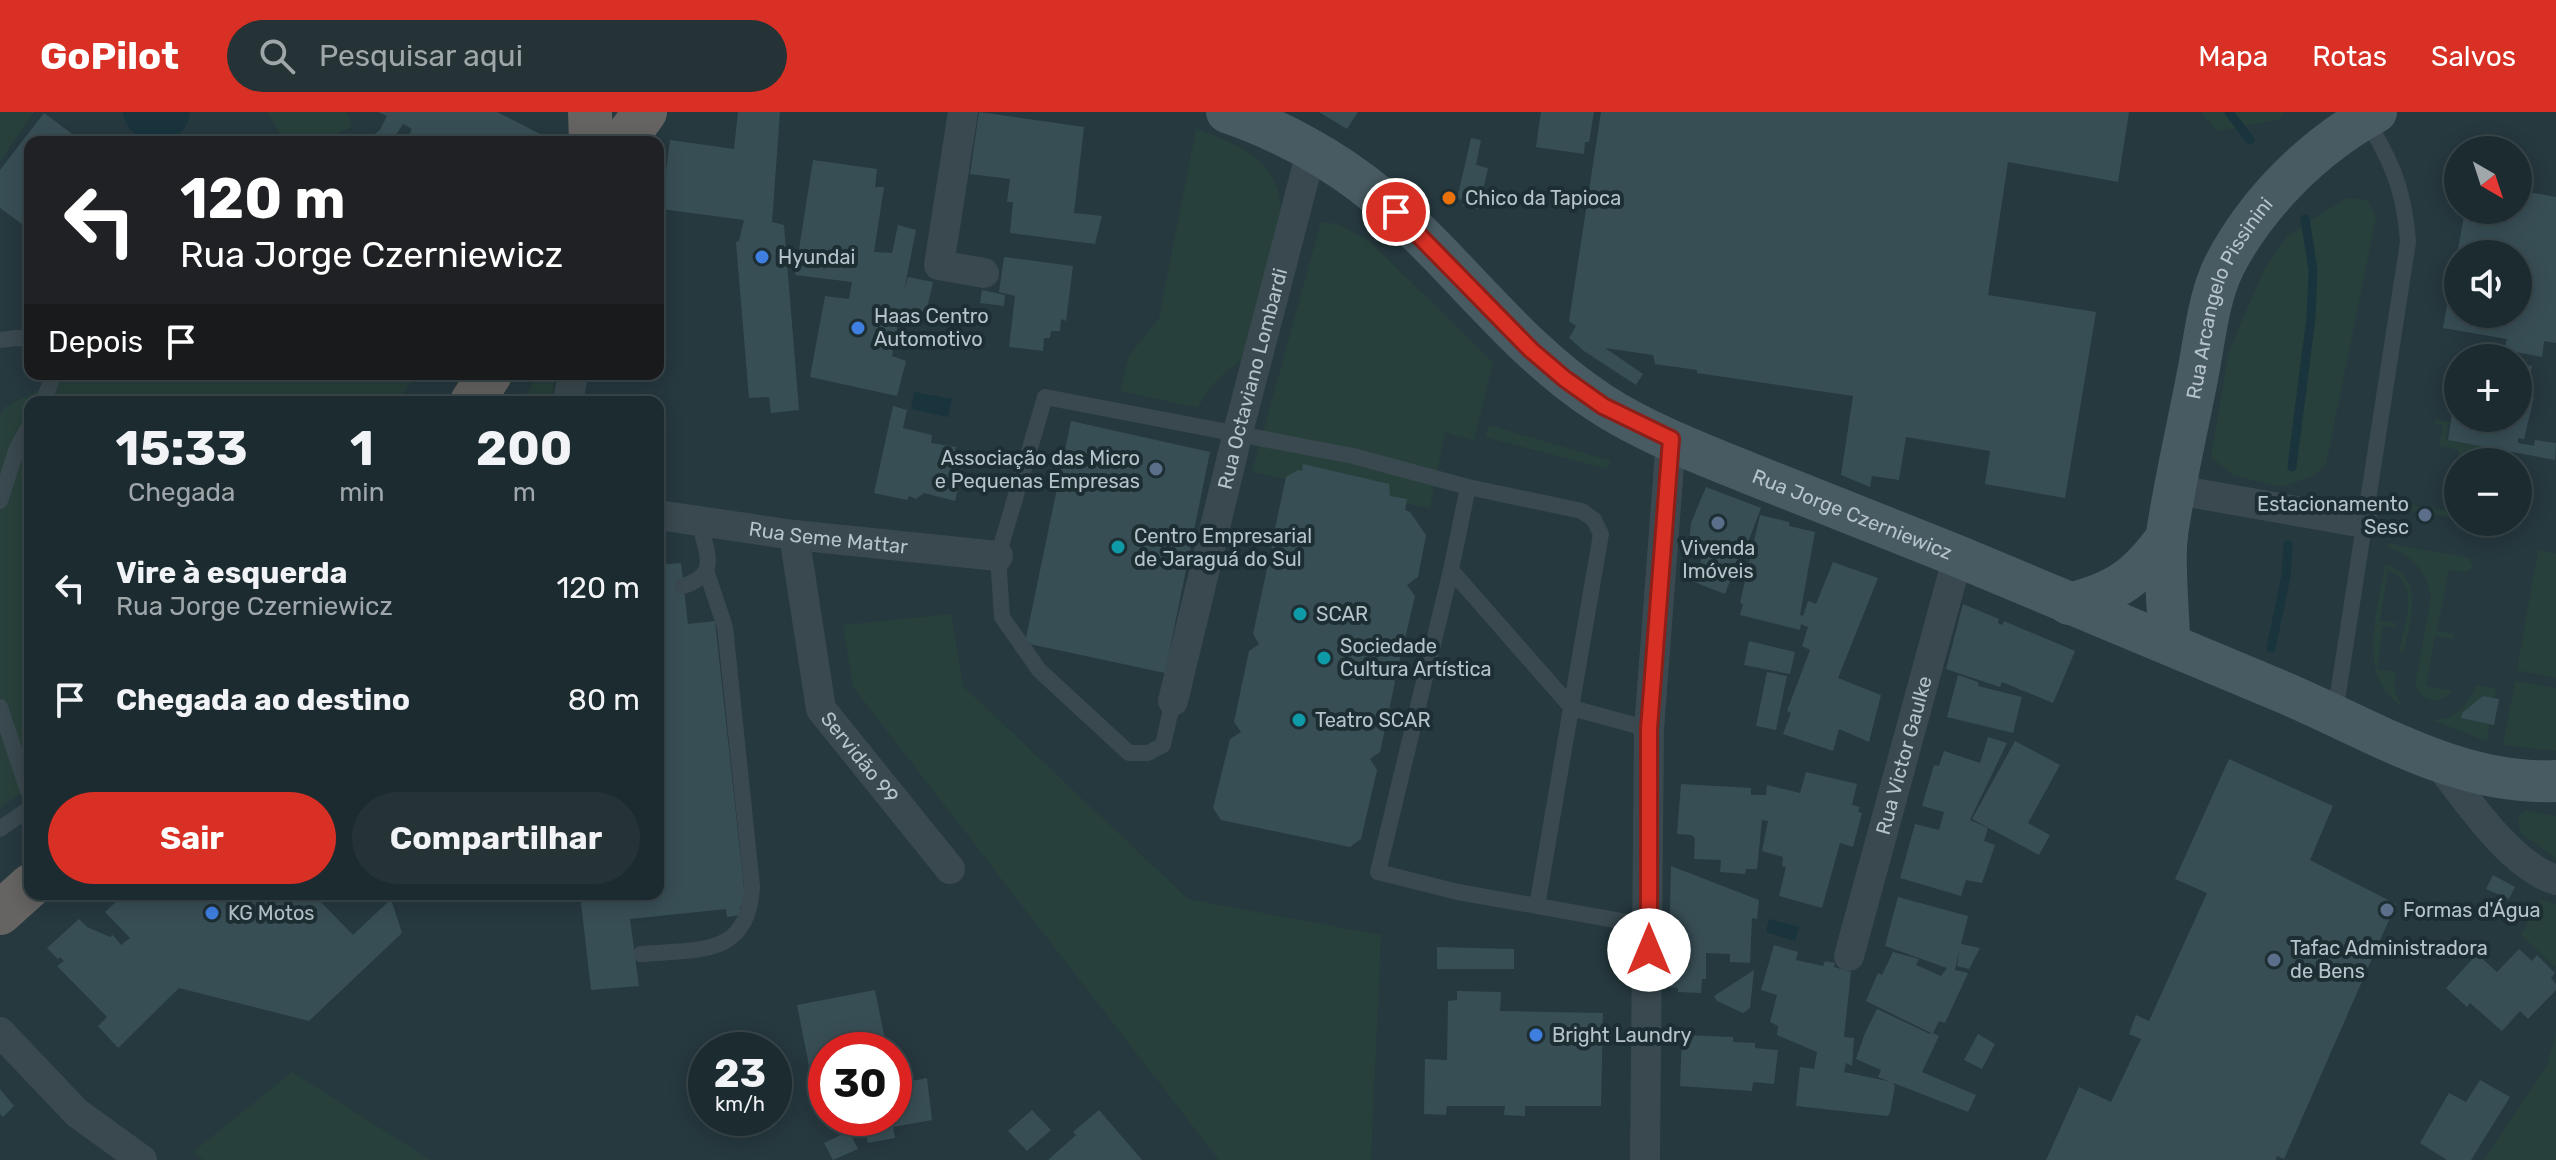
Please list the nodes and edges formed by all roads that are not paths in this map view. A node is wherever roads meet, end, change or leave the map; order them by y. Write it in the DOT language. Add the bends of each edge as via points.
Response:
graph roads {
  1 [pos="590,112"];
  2 [pos="609,112"];
  3 [pos="645,112"];
  4 [pos="963,112"];
  5 [pos="1227,112"];
  6 [pos="2374,121"];
  7 [pos="591,136"];
  8 [pos="603,136"];
  9 [pos="627,136"];
  10 [pos="1311,152"];
  11 [pos="984,273"];
  12 [pos="24,339"];
  13 [pos="0,340"];
  14 [pos="1238,432"];
  15 [pos="24,436"];
  16 [pos="1671,439"];
  17 [pos="1468,487"];
  18 [pos="2177,490"];
  19 [pos="0,501"];
  20 [pos="664,516"];
  21 [pos="699,521"];
  22 [pos="2364,523"];
  23 [pos="794,535"];
  24 [pos="2167,537"];
  25 [pos="998,556"];
  26 [pos="1958,556"];
  27 [pos="1451,570"];
  28 [pos="707,573"];
  29 [pos="683,586"];
  30 [pos="2069,604"];
  31 [pos="2169,644"];
  32 [pos="1173,701"];
  33 [pos="0,707"];
  34 [pos="1572,708"];
  35 [pos="2335,714"];
  36 [pos="1649,729"];
  37 [pos="2435,759"];
  38 [pos="24,779"];
  39 [pos="2503,779"];
  40 [pos="2556,781"];
  41 [pos="24,812"];
  42 [pos="2486,824"];
  43 [pos="0,829"];
  44 [pos="950,869"];
  45 [pos="2556,880"];
  46 [pos="24,891"];
  47 [pos="1537,906"];
  48 [pos="0,913"];
  49 [pos="1649,926"];
  50 [pos="641,954"];
  51 [pos="1849,956"];
  52 [pos="0,1032"];
  53 [pos="142,1160"];
  54 [pos="1645,1160"];
  1 -- 7 [label="highway"];
  2 -- 8 [label="highway"];
  3 -- 9 [label="highway"];
  4 -- 11 [label="street" via="939,265"];
  5 -- 10 [label="main road, Rua Jorge Czerniewicz"];
  6 -- 18 [label="main road, Rua Arcangelo Pissinini" via="2340,134 2296,172 2244,232 2223,269 2210,308"];
  6 -- 22 [label="lane" via="2398,180 2408,242"];
  10 -- 14 [label="street, Rua Octaviano Lombardi"];
  10 -- 16 [label="main road, Rua Jorge Czerniewicz" via="1379,196 1565,379 1603,406"];
  12 -- 13 [label="lane"];
  14 -- 17 [label="lane"];
  14 -- 25 [label="lane" via="1045,397"];
  14 -- 32 [label="street, Rua Octaviano Lombardi"];
  15 -- 19 [label="lane"];
  16 -- 26 [label="main road, Rua Jorge Czerniewicz"];
  16 -- 36 [label="street"];
  17 -- 27 [label="lane"];
  17 -- 34 [label="lane" via="1582,511 1601,534"];
  18 -- 22 [label="street"];
  18 -- 24 [label="main road, Rua Arcangelo Pissinini"];
  20 -- 21 [label="street, Rua Seme Mattar"];
  21 -- 23 [label="street, Rua Seme Mattar"];
  21 -- 28 [label="lane"];
  22 -- 35 [label="lane"];
  23 -- 25 [label="street, Rua Seme Mattar"];
  23 -- 44 [label="street, Servidão 99" via="821,709"];
  24 -- 30 [label="main road, Rua Arcangelo Pissinini" via="2149,562 2113,591"];
  24 -- 31 [label="main road, Rua Arcangelo Pissinini"];
  25 -- 32 [label="lane" via="1002,617 1039,670 1129,753 1148,753 1163,745"];
  26 -- 30 [label="main road, Rua Jorge Czerniewicz"];
  26 -- 51 [label="street, Rua Victor Gaulke"];
  27 -- 34 [label="lane"];
  27 -- 47 [label="lane" via="1378,872"];
  28 -- 29 [label="lane"];
  28 -- 50 [label="lane" via="725,627 751,908 739,932 726,941 709,948"];
  30 -- 31 [label="main road, Rua Jorge Czerniewicz"];
  31 -- 35 [label="main road, Rua Jorge Czerniewicz"];
  33 -- 38 [label="lane"];
  34 -- 36 [label="lane"];
  34 -- 47 [label="lane"];
  35 -- 37 [label="main road, Rua Jorge Czerniewicz"];
  36 -- 49 [label="street"];
  37 -- 39 [label="main road, Rua Jorge Czerniewicz"];
  37 -- 42 [label="street"];
  39 -- 40 [label="main road, Rua Jorge Czerniewicz"];
  39 -- 42 [label="street" via="2490,798"];
  41 -- 43 [label="lane"];
  42 -- 45 [label="street" via="2514,854"];
  46 -- 48 [label="highway"];
  47 -- 49 [label="lane"];
  49 -- 54 [label="street"];
  52 -- 53 [label="street" via="77,1113"];
}
